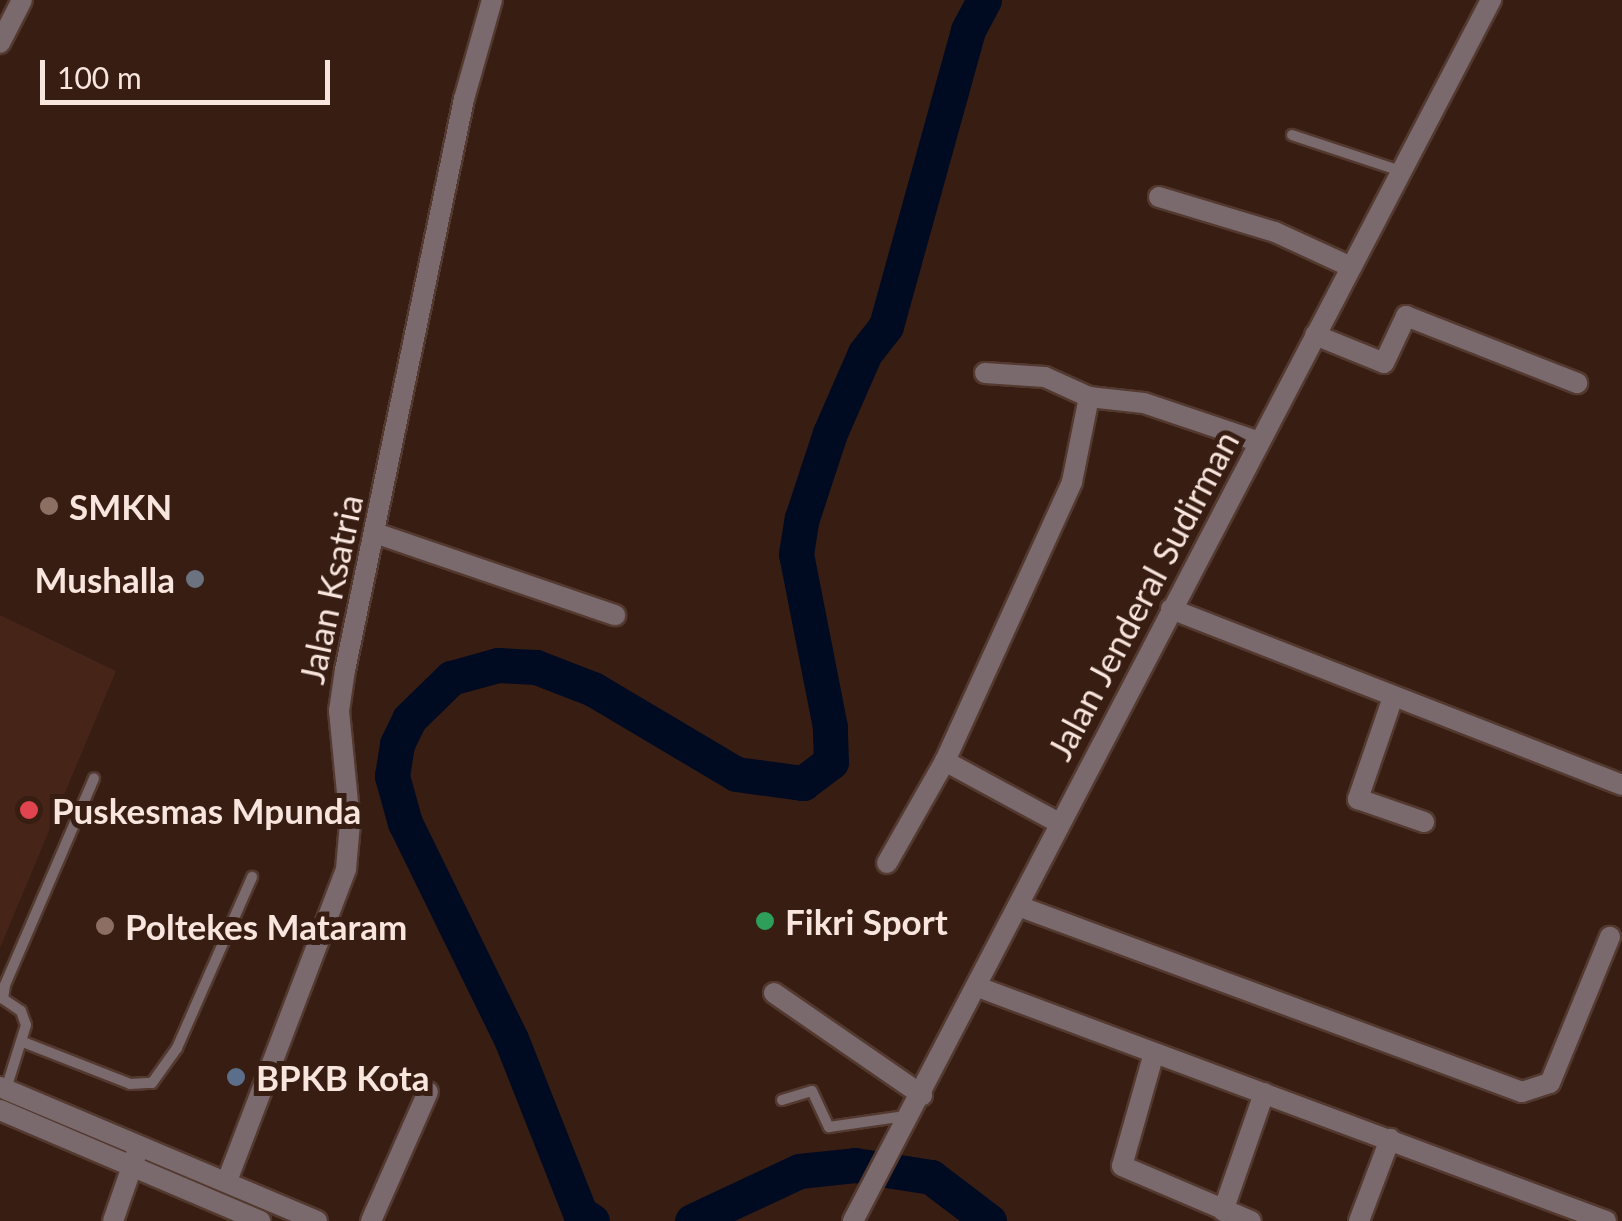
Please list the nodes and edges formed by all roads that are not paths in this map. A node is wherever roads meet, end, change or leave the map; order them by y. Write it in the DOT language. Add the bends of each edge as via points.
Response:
graph roads {
  1 [pos="22,0"];
  2 [pos="492,0"];
  3 [pos="1491,0"];
  4 [pos="0,44"];
  5 [pos="1292,135"];
  6 [pos="1401,171"];
  7 [pos="1158,197"];
  8 [pos="1351,267"];
  9 [pos="1315,335"];
  10 [pos="985,373"];
  11 [pos="1577,383"];
  12 [pos="1089,397"];
  13 [pos="1260,442"];
  14 [pos="374,533"];
  15 [pos="1171,610"];
  16 [pos="615,614"];
  17 [pos="1392,700"];
  18 [pos="945,762"];
  19 [pos="94,778"];
  20 [pos="1622,785"];
  21 [pos="1424,822"];
  22 [pos="1059,823"];
  23 [pos="887,863"];
  24 [pos="252,877"];
  25 [pos="1021,907"];
  26 [pos="1610,937"];
  27 [pos="978,987"];
  28 [pos="774,993"];
  29 [pos="23,1042"];
  30 [pos="1154,1053"];
  31 [pos="428,1092"];
  32 [pos="1264,1093"];
  33 [pos="922,1095"];
  34 [pos="2,1096"];
  35 [pos="782,1100"];
  36 [pos="911,1116"];
  37 [pos="1390,1138"];
  38 [pos="140,1145"];
  39 [pos="132,1166"];
  40 [pos="228,1181"];
  41 [pos="1224,1210"];
  42 [pos="113,1221"];
  43 [pos="260,1221"];
  44 [pos="318,1221"];
  45 [pos="371,1221"];
  46 [pos="853,1221"];
  47 [pos="1251,1221"];
  48 [pos="1360,1221"];
  49 [pos="1606,1221"];
  1 -- 4 [label="street"];
  2 -- 14 [label="street, Jalan Ksatria" via="475,48"];
  3 -- 6 [label="street, Jalan Jenderal Sudirman"];
  5 -- 6 [label="lane"];
  6 -- 8 [label="street, Jalan Jenderal Sudirman"];
  7 -- 8 [label="street" via="1276,232"];
  8 -- 9 [label="street, Jalan Jenderal Sudirman"];
  9 -- 11 [label="street" via="1384,363 1406,316"];
  9 -- 13 [label="street, Jalan Jenderal Sudirman"];
  10 -- 12 [label="street" via="1044,377"];
  12 -- 13 [label="street" via="1144,403"];
  12 -- 18 [label="street" via="1072,482"];
  13 -- 15 [label="street, Jalan Jenderal Sudirman"];
  14 -- 16 [label="street"];
  14 -- 40 [label="street, Jalan Ksatria" via="338,710 350,822 346,868"];
  15 -- 17 [label="street"];
  15 -- 22 [label="street, Jalan Jenderal Sudirman"];
  17 -- 20 [label="street"];
  17 -- 21 [label="street" via="1358,800"];
  18 -- 22 [label="street"];
  18 -- 23 [label="street"];
  19 -- 29 [label="lane" via="3,992 23,1014"];
  22 -- 25 [label="street, Jalan Jenderal Sudirman"];
  24 -- 29 [label="lane" via="177,1048 152,1082 130,1084"];
  25 -- 26 [label="street" via="1522,1092 1550,1083"];
  25 -- 27 [label="street, Jalan Jenderal Sudirman"];
  27 -- 30 [label="street"];
  27 -- 33 [label="street, Jalan Jenderal Sudirman"];
  28 -- 33 [label="street"];
  29 -- 34 [label="lane"];
  30 -- 32 [label="street"];
  30 -- 41 [label="street" via="1122,1166"];
  31 -- 45 [label="street"];
  32 -- 37 [label="street"];
  32 -- 41 [label="street"];
  33 -- 36 [label="street, Jalan Jenderal Sudirman"];
  34 -- 38 [label="street"];
  34 -- 39 [label="street"];
  35 -- 36 [label="lane" via="812,1091 829,1127"];
  36 -- 46 [label="street, Jalan Jenderal Sudirman"];
  37 -- 48 [label="street"];
  37 -- 49 [label="street"];
  38 -- 39 [label="street"];
  38 -- 40 [label="street"];
  39 -- 42 [label="street"];
  39 -- 43 [label="street"];
  40 -- 44 [label="street"];
  41 -- 47 [label="street"];
}
